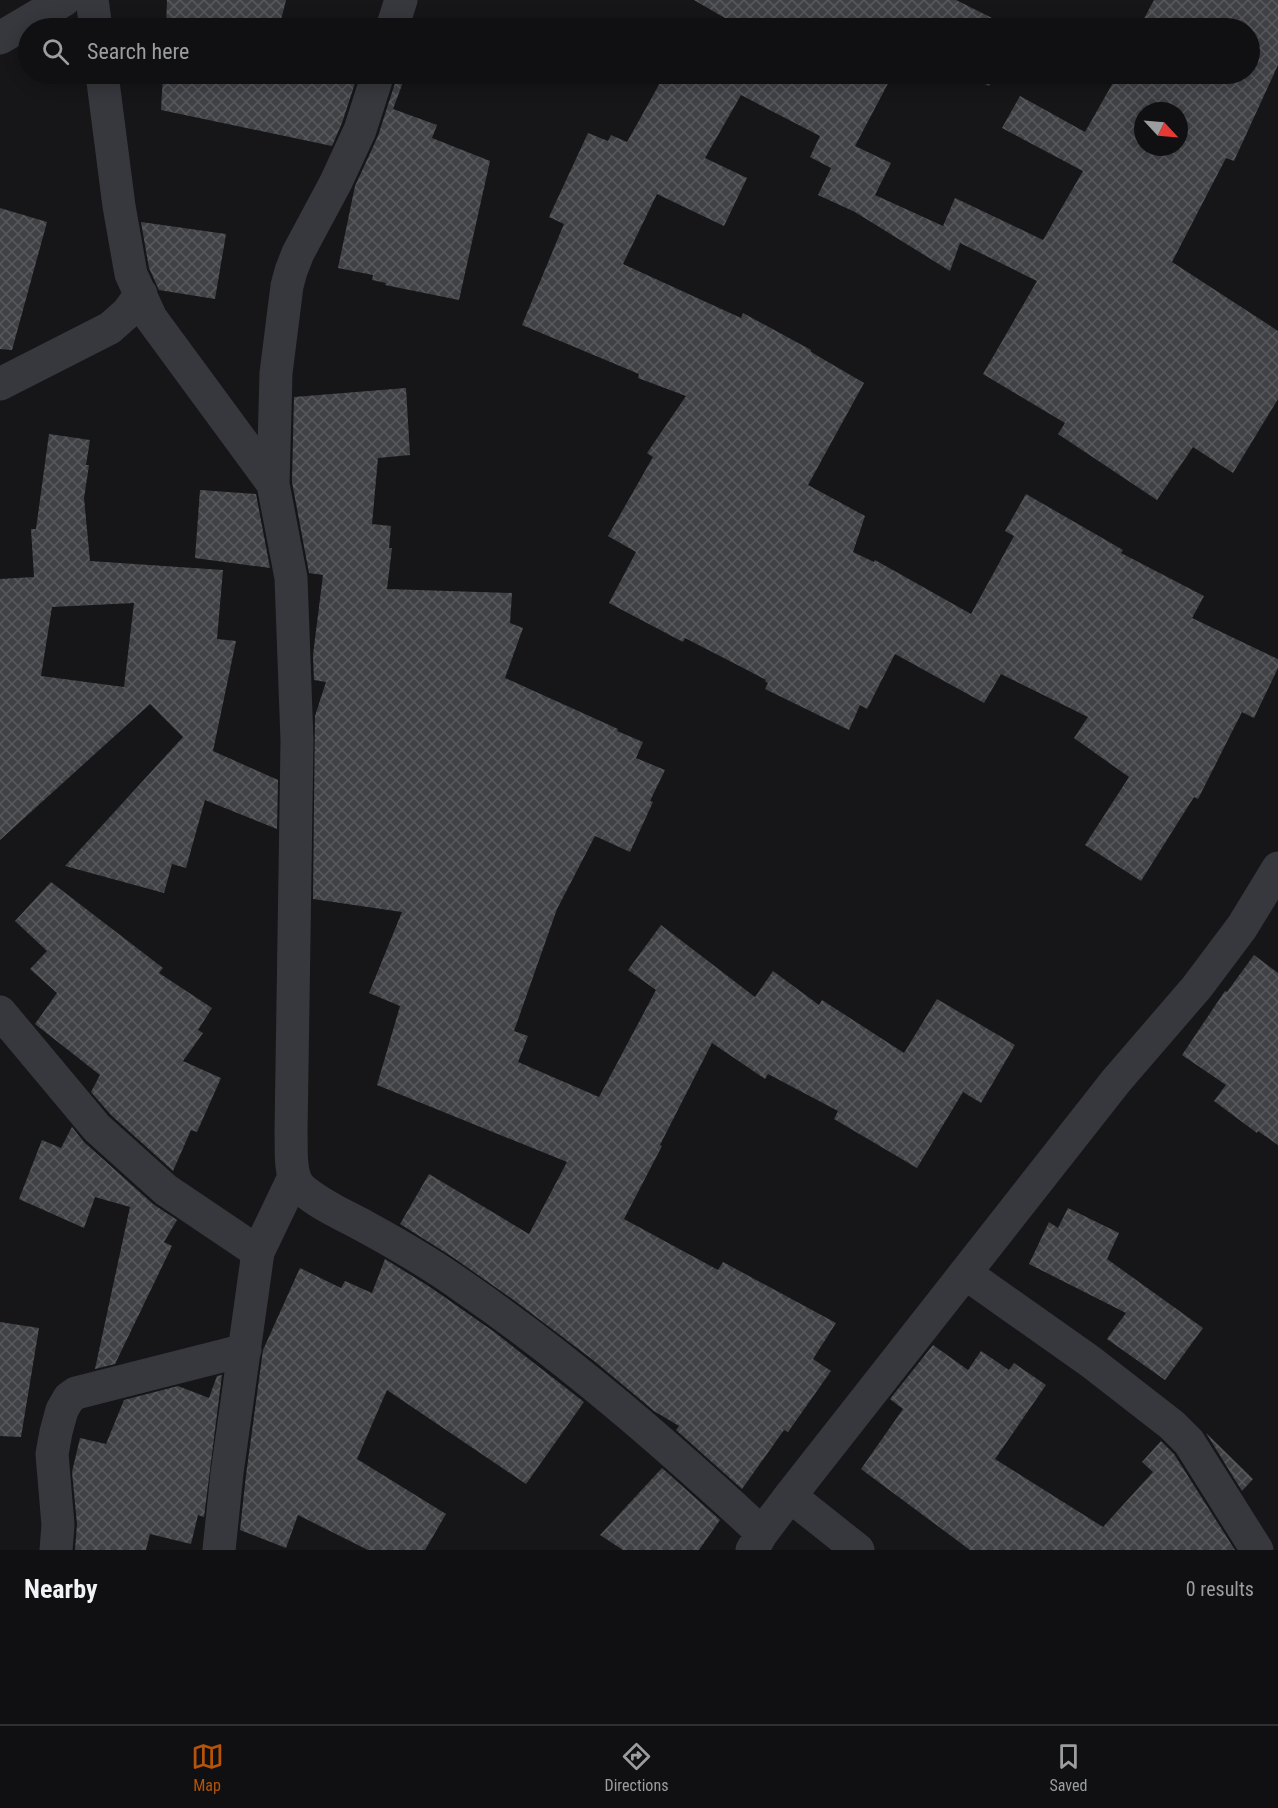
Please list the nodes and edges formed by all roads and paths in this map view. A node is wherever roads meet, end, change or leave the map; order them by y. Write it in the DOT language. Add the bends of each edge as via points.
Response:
graph roads {
  1 [pos="64,0"];
  2 [pos="92,0"];
  3 [pos="401,0"];
  4 [pos="34,18"];
  5 [pos="95,18"];
  6 [pos="395,18"];
  7 [pos="18,27"];
  8 [pos="0,38"];
  9 [pos="103,84"];
  10 [pos="375,84"];
  11 [pos="141,294"];
  12 [pos="0,384"];
  13 [pos="273,484"];
  14 [pos="1278,868"];
  15 [pos="2,1017"];
  16 [pos="294,1176"];
  17 [pos="258,1252"];
  18 [pos="965,1274"];
  19 [pos="245,1350"];
  20 [pos="790,1496"];
  21 [pos="757,1541"];
  22 [pos="56,1550"];
  23 [pos="219,1550"];
  24 [pos="858,1550"];
  25 [pos="1257,1550"];
  1 -- 4 [label="street"];
  2 -- 5 [label="street"];
  3 -- 6 [label="street"];
  7 -- 8 [label="street"];
  9 -- 11 [label="street" via="131,274"];
  10 -- 13 [label="street" via="360,130 298,253 287,286 276,373"];
  11 -- 12 [label="street" via="110,328"];
  11 -- 13 [label="street" via="150,318"];
  13 -- 16 [label="street" via="291,578 297,741 291,1133"];
  14 -- 18 [label="street" via="1242,927 1197,987 1116,1081"];
  15 -- 17 [label="street" via="97,1128 166,1190"];
  16 -- 17 [label="street"];
  16 -- 21 [label="street" via="302,1189 465,1288 588,1380 677,1454"];
  17 -- 19 [label="street"];
  18 -- 20 [label="street"];
  18 -- 25 [label="street" via="1091,1362 1190,1442"];
  19 -- 22 [label="street" via="69,1398 62,1410 52,1454 58,1525"];
  19 -- 23 [label="street"];
  20 -- 21 [label="street"];
  20 -- 24 [label="street"];
}
